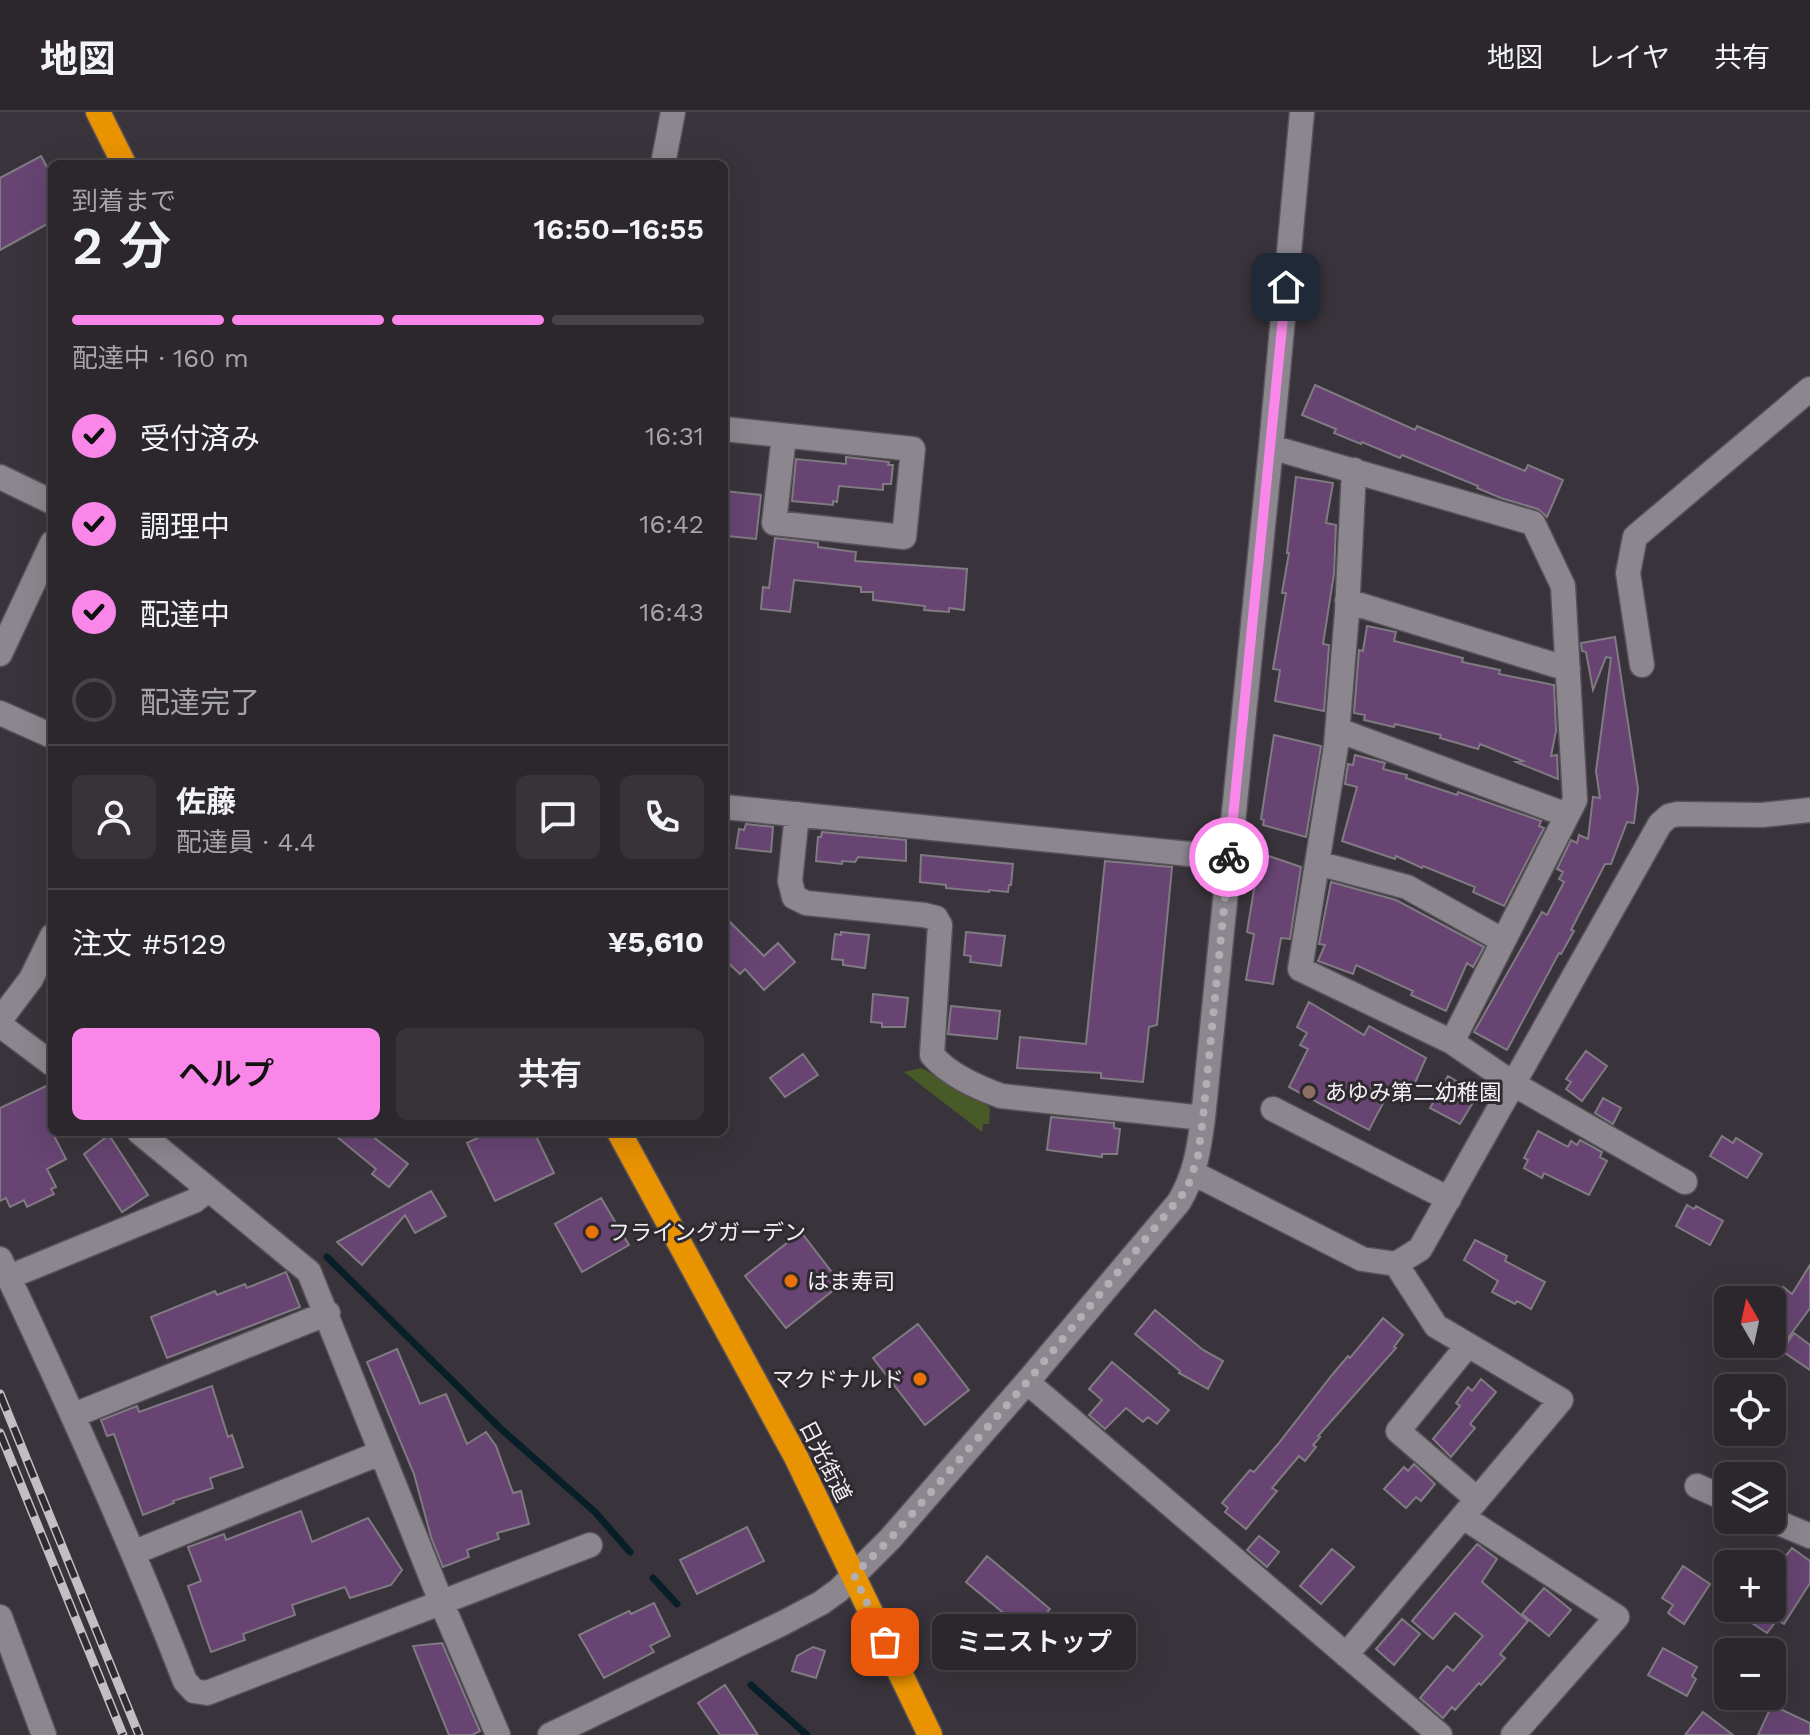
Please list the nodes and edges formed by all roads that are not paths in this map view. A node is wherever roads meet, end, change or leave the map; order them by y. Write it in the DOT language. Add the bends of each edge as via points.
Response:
graph roads {
  1 [pos="98,112"];
  2 [pos="673,112"];
  3 [pos="1302,112"];
  4 [pos="122,160"];
  5 [pos="664,160"];
  6 [pos="1810,389"];
  7 [pos="728,429"];
  8 [pos="784,436"];
  9 [pos="1271,447"];
  10 [pos="1354,470"];
  11 [pos="0,477"];
  12 [pos="48,500"];
  13 [pos="46,573"];
  14 [pos="1347,601"];
  15 [pos="0,654"];
  16 [pos="1642,665"];
  17 [pos="1568,669"];
  18 [pos="0,713"];
  19 [pos="1338,730"];
  20 [pos="48,734"];
  21 [pos="728,807"];
  22 [pos="1810,810"];
  23 [pos="797,814"];
  24 [pos="1567,815"];
  25 [pos="1229,858"];
  26 [pos="1317,863"];
  27 [pos="1502,940"];
  28 [pos="48,944"];
  29 [pos="0,1023"];
  30 [pos="1452,1042"];
  31 [pos="48,1061"];
  32 [pos="1515,1085"];
  33 [pos="1273,1109"];
  34 [pos="1203,1118"];
  35 [pos="144,1136"];
  36 [pos="621,1136"];
  37 [pos="1193,1173"];
  38 [pos="1685,1182"];
  39 [pos="208,1190"];
  40 [pos="1449,1199"];
  41 [pos="1396,1264"];
  42 [pos="4,1268"];
  43 [pos="328,1313"];
  44 [pos="1468,1345"];
  45 [pos="1027,1382"];
  46 [pos="74,1415"];
  47 [pos="380,1453"];
  48 [pos="1697,1486"];
  49 [pos="1714,1494"];
  50 [pos="1470,1508"];
  51 [pos="1786,1526"];
  52 [pos="1810,1536"];
  53 [pos="590,1545"];
  54 [pos="135,1552"];
  55 [pos="854,1575"];
  56 [pos="442,1604"];
  57 [pos="0,1617"];
  58 [pos="1346,1655"];
  59 [pos="44,1735"];
  60 [pos="498,1735"];
  61 [pos="550,1735"];
  62 [pos="930,1735"];
  63 [pos="1440,1735"];
  64 [pos="1513,1735"];
  1 -- 4 [label="highway"];
  2 -- 5 [label="street"];
  3 -- 9 [label="street"];
  6 -- 16 [label="street" via="1635,537 1628,573"];
  7 -- 8 [label="street"];
  8 -- 8 [label="street" via="774,523 904,537 913,449"];
  9 -- 10 [label="street"];
  9 -- 25 [label="street"];
  10 -- 14 [label="street"];
  10 -- 17 [label="street" via="1533,523 1563,586"];
  11 -- 12 [label="street"];
  13 -- 15 [label="street"];
  14 -- 17 [label="street"];
  14 -- 19 [label="street"];
  17 -- 24 [label="street" via="1575,800"];
  18 -- 20 [label="street"];
  19 -- 24 [label="street"];
  19 -- 26 [label="street"];
  21 -- 23 [label="street"];
  22 -- 32 [label="street" via="1678,814 1660,824"];
  23 -- 25 [label="street"];
  23 -- 34 [label="street" via="790,881 794,897 806,903 924,915 940,925 932,1055 940,1065 1001,1096"];
  24 -- 27 [label="street"];
  25 -- 34 [label="street"];
  26 -- 27 [label="street" via="1407,887"];
  26 -- 30 [label="street" via="1300,969"];
  27 -- 30 [label="street"];
  28 -- 29 [label="street"];
  29 -- 31 [label="street"];
  30 -- 32 [label="street"];
  32 -- 38 [label="street"];
  32 -- 40 [label="street"];
  33 -- 40 [label="street"];
  34 -- 37 [label="street"];
  35 -- 39 [label="street"];
  36 -- 55 [label="highway, 日光街道" via="796,1457"];
  37 -- 41 [label="street" via="1362,1259"];
  37 -- 45 [label="street" via="1179,1202"];
  39 -- 42 [label="street" via="194,1201"];
  39 -- 43 [label="street" via="309,1272"];
  40 -- 41 [label="street" via="1420,1249"];
  41 -- 44 [label="street" via="1436,1326"];
  42 -- 46 [label="street"];
  43 -- 46 [label="street"];
  43 -- 47 [label="street"];
  44 -- 50 [label="street" via="1398,1431"];
  44 -- 50 [label="street" via="1561,1400"];
  45 -- 55 [label="street"];
  45 -- 58 [label="street"];
  46 -- 54 [label="street"];
  47 -- 54 [label="street"];
  47 -- 56 [label="street"];
  48 -- 49 [label="street"];
  50 -- 58 [label="street"];
  50 -- 64 [label="street" via="1617,1617"];
  51 -- 52 [label="street"];
  53 -- 56 [label="street"];
  54 -- 56 [label="street" via="185,1681 194,1691 207,1693"];
  55 -- 61 [label="street" via="809,1610"];
  55 -- 62 [label="highway, 日光街道"];
  56 -- 60 [label="street"];
  57 -- 59 [label="street"];
  58 -- 63 [label="street"];
}
